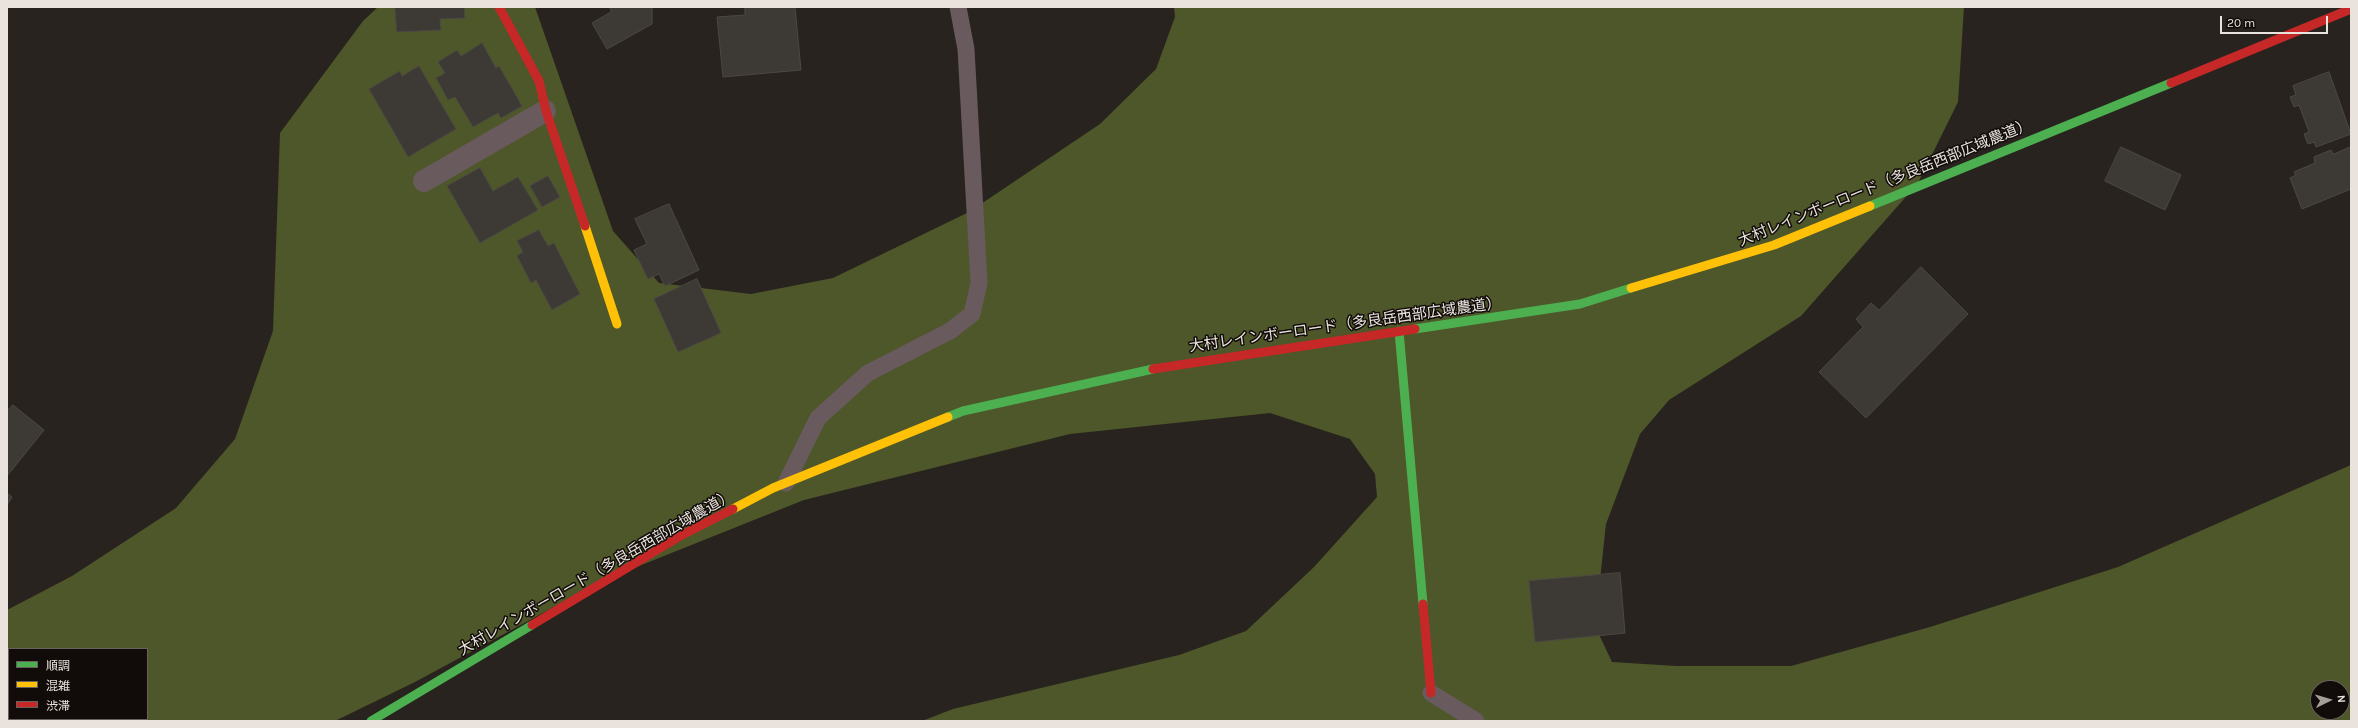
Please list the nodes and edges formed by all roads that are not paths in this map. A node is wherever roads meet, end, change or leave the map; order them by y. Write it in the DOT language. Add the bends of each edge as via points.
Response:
graph roads {
  1 [pos="499,7"];
  2 [pos="958,7"];
  3 [pos="2351,9"];
  4 [pos="545,111"];
  5 [pos="424,181"];
  6 [pos="617,324"];
  7 [pos="1399,331"];
  8 [pos="786,483"];
  9 [pos="1431,693"];
  10 [pos="371,721"];
  11 [pos="1476,721"];
  1 -- 4 [label="street" via="509,30 537,77"];
  2 -- 8 [label="lane" via="966,49 979,283 972,314 950,331 868,373 851,388 818,418"];
  3 -- 7 [label="street, 大村レインボーロード（多良岳西部広域農道）" via="1774,245 1580,304"];
  4 -- 5 [label="street"];
  4 -- 6 [label="street"];
  7 -- 8 [label="street, 大村レインボーロード（多良岳西部広域農道）" via="1169,365 963,411"];
  7 -- 9 [label="street"];
  8 -- 10 [label="street, 大村レインボーロード（多良岳西部広域農道）" via="682,536"];
  9 -- 11 [label="lane"];
}
